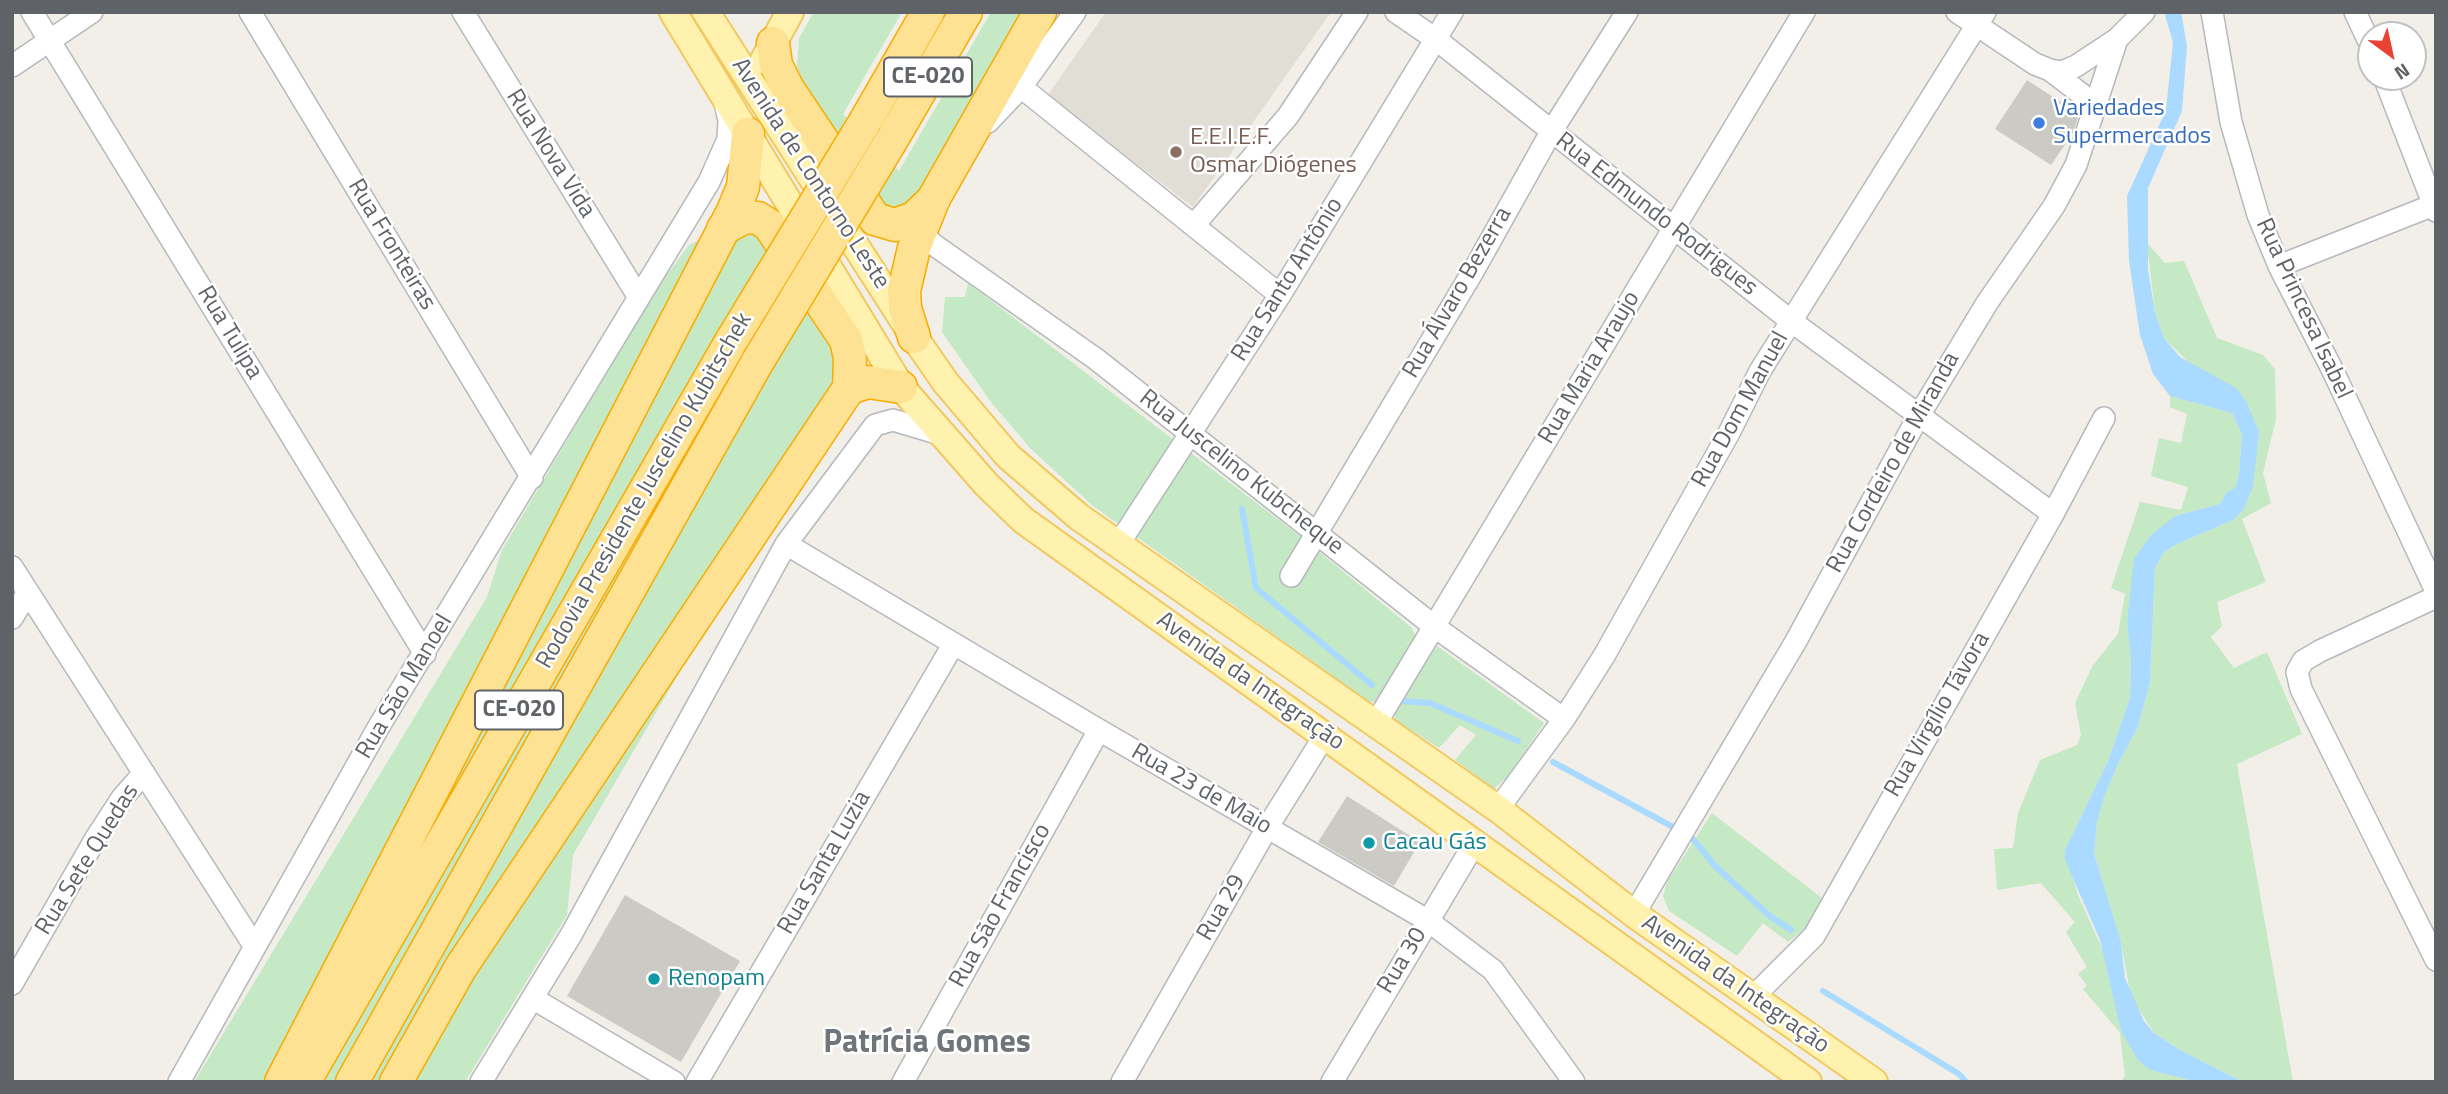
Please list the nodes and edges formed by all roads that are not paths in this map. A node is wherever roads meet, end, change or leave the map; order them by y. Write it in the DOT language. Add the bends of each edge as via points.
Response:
graph roads {
  1 [pos="32,12"];
  2 [pos="92,12"];
  3 [pos="250,12"];
  4 [pos="463,12"];
  5 [pos="673,12"];
  6 [pos="706,12"];
  7 [pos="790,12"];
  8 [pos="928,12"];
  9 [pos="966,12"];
  10 [pos="1040,12"];
  11 [pos="1075,12"];
  12 [pos="1357,12"];
  13 [pos="1396,12"];
  14 [pos="1452,12"];
  15 [pos="1627,12"];
  16 [pos="1804,12"];
  17 [pos="1957,12"];
  18 [pos="2144,12"];
  19 [pos="2212,12"];
  20 [pos="1981,19"];
  21 [pos="2117,39"];
  22 [pos="1437,40"];
  23 [pos="50,41"];
  24 [pos="773,43"];
  25 [pos="12,66"];
  26 [pos="2050,70"];
  27 [pos="752,85"];
  28 [pos="1021,87"];
  29 [pos="2389,91"];
  30 [pos="722,93"];
  31 [pos="2098,106"];
  32 [pos="1551,132"];
  33 [pos="748,134"];
  34 [pos="964,146"];
  35 [pos="782,194"];
  36 [pos="2435,207"];
  37 [pos="928,212"];
  38 [pos="1194,225"];
  39 [pos="723,229"];
  40 [pos="1674,229"];
  41 [pos="2279,266"];
  42 [pos="1280,295"];
  43 [pos="638,296"];
  44 [pos="1791,321"];
  45 [pos="914,337"];
  46 [pos="901,387"];
  47 [pos="849,388"];
  48 [pos="1917,417"];
  49 [pos="2105,418"];
  50 [pos="1191,432"];
  51 [pos="940,434"];
  52 [pos="532,478"];
  53 [pos="2053,514"];
  54 [pos="1317,533"];
  55 [pos="786,544"];
  56 [pos="1118,545"];
  57 [pos="12,567"];
  58 [pos="1291,576"];
  59 [pos="2436,591"];
  60 [pos="27,592"];
  61 [pos="2436,597"];
  62 [pos="12,618"];
  63 [pos="1435,627"];
  64 [pos="953,645"];
  65 [pos="425,654"];
  66 [pos="1564,719"];
  67 [pos="1376,723"];
  68 [pos="1098,730"];
  69 [pos="1325,735"];
  70 [pos="144,773"];
  71 [pos="1499,809"];
  72 [pos="1267,828"];
  73 [pos="1476,841"];
  74 [pos="1634,914"];
  75 [pos="1427,920"];
  76 [pos="255,947"];
  77 [pos="2436,960"];
  78 [pos="1715,971"];
  79 [pos="12,984"];
  80 [pos="1752,998"];
  81 [pos="534,999"];
  82 [pos="1691,1000"];
  83 [pos="1798,1029"];
  84 [pos="1775,1058"];
  85 [pos="179,1082"];
  86 [pos="281,1082"];
  87 [pos="304,1082"];
  88 [pos="352,1082"];
  89 [pos="396,1082"];
  90 [pos="481,1082"];
  91 [pos="674,1082"];
  92 [pos="697,1082"];
  93 [pos="903,1082"];
  94 [pos="1122,1082"];
  95 [pos="1332,1082"];
  96 [pos="1574,1082"];
  97 [pos="1808,1082"];
  98 [pos="1874,1082"];
  1 -- 23 [label="street, Rua Tulipa"];
  2 -- 23 [label="street"];
  3 -- 52 [label="street, Rua Fronteiras"];
  4 -- 43 [label="street, Rua Nova Vida"];
  5 -- 30 [label="main road, Avenida de Contorno Leste"];
  6 -- 27 [label="main road, Avenida de Contorno Leste"];
  7 -- 24 [label="main road"];
  8 -- 87 [label="highway, Rodovia Presidente Juscelino Kubitschek / CE-020, bridge" via="733,338"];
  9 -- 88 [label="highway, Rodovia Presidente Juscelino Kubitschek / CE-020, bridge" via="758,361"];
  10 -- 34 [label="highway"];
  11 -- 28 [label="street"];
  12 -- 38 [label="street" via="1288,116"];
  13 -- 22 [label="street, Rua Edmundo Rodrigues"];
  14 -- 22 [label="street, Rua Santo Antônio"];
  15 -- 32 [label="street, Rua Álvaro Bezerra"];
  16 -- 40 [label="street, Rua Maria Araujo"];
  17 -- 20 [label="street"];
  18 -- 21 [label="street, Rua Cordeiro de Miranda"];
  19 -- 41 [label="street, Rua Princesa Isabel" via="2240,158"];
  20 -- 26 [label="street" via="2035,64"];
  20 -- 44 [label="street, Rua Dom Manuel"];
  21 -- 26 [label="street" via="2076,66 2062,72"];
  21 -- 31 [label="street, Rua Cordeiro de Miranda"];
  22 -- 32 [label="street, Rua Edmundo Rodrigues"];
  22 -- 42 [label="street, Rua Santo Antônio"];
  23 -- 25 [label="street"];
  23 -- 65 [label="street, Rua Tulipa"];
  24 -- 27 [label="main road"];
  24 -- 37 [label="highway" via="776,65 788,89 875,219 895,225"];
  26 -- 31 [label="street"];
  27 -- 33 [label="main road"];
  27 -- 45 [label="main road, Avenida de Contorno Leste"];
  28 -- 34 [label="street"];
  28 -- 38 [label="street"];
  29 -- 36 [label="street"];
  30 -- 33 [label="main road, Avenida de Contorno Leste"];
  30 -- 43 [label="street, Rua São Manoel" via="729,120 721,162"];
  31 -- 48 [label="street, Rua Cordeiro de Miranda" via="2076,166 2054,206"];
  32 -- 40 [label="street, Rua Edmundo Rodrigues"];
  32 -- 54 [label="street, Rua Álvaro Bezerra"];
  33 -- 35 [label="main road, Avenida de Contorno Leste"];
  33 -- 39 [label="highway" via="743,187"];
  34 -- 37 [label="highway"];
  35 -- 46 [label="main road, Avenida da Integração"];
  36 -- 41 [label="street"];
  37 -- 45 [label="highway" via="904,291"];
  37 -- 50 [label="street, Rua Juscelino Kubcheque" via="930,242"];
  38 -- 42 [label="street"];
  39 -- 47 [label="highway" via="746,217 769,225 846,340"];
  39 -- 86 [label="highway"];
  40 -- 44 [label="street, Rua Edmundo Rodrigues"];
  40 -- 63 [label="street, Rua Maria Araujo"];
  41 -- 59 [label="street, Rua Princesa Isabel"];
  42 -- 50 [label="street, Rua Santo Antônio"];
  43 -- 52 [label="street, Rua São Manoel"];
  44 -- 48 [label="street, Rua Edmundo Rodrigues"];
  44 -- 66 [label="street, Rua Dom Manuel" via="1604,656"];
  45 -- 56 [label="main road, Avenida da Integração" via="1008,456"];
  46 -- 47 [label="highway" via="868,382"];
  46 -- 51 [label="main road, Avenida da Integração"];
  47 -- 89 [label="highway" via="461,967"];
  48 -- 53 [label="street, Rua Edmundo Rodrigues"];
  48 -- 74 [label="street, Rua Cordeiro de Miranda" via="1796,641"];
  49 -- 53 [label="street, Rua Virgílio Távora"];
  50 -- 54 [label="street, Rua Juscelino Kubcheque"];
  50 -- 56 [label="street, Rua Santo Antônio"];
  51 -- 55 [label="street" via="893,420 876,425"];
  51 -- 69 [label="main road, Avenida da Integração" via="1023,520"];
  52 -- 65 [label="street, Rua São Manoel"];
  53 -- 80 [label="street, Rua Virgílio Távora" via="1814,936"];
  54 -- 58 [label="street, Rua Álvaro Bezerra"];
  54 -- 63 [label="street, Rua Juscelino Kubcheque"];
  55 -- 64 [label="street, Rua 23 de Maio"];
  55 -- 81 [label="street"];
  56 -- 67 [label="main road, Avenida da Integração"];
  57 -- 60 [label="street, Rua Sete Quedas"];
  60 -- 62 [label="street"];
  60 -- 70 [label="street, Rua Sete Quedas"];
  61 -- 77 [label="street" via="2311,656 2297,672 2301,689"];
  63 -- 66 [label="street, Rua Juscelino Kubcheque"];
  63 -- 67 [label="street, Rua Maria Araujo"];
  64 -- 68 [label="street, Rua 23 de Maio"];
  64 -- 92 [label="street, Rua Santa Luzia"];
  65 -- 76 [label="street, Rua São Manoel"];
  66 -- 71 [label="street, Rua Dom Manuel"];
  67 -- 71 [label="main road, Avenida da Integração"];
  68 -- 72 [label="street, Rua 23 de Maio"];
  68 -- 93 [label="street, Rua São Francisco"];
  69 -- 72 [label="street, Rua 29"];
  69 -- 73 [label="main road, Avenida da Integração"];
  70 -- 76 [label="street, Rua Sete Quedas"];
  70 -- 79 [label="street, Rua Sete Quedas" via="121,798"];
  71 -- 74 [label="main road, Avenida da Integração"];
  72 -- 75 [label="street, Rua 23 de Maio"];
  72 -- 94 [label="street, Rua 29"];
  73 -- 75 [label="street, Rua 30"];
  73 -- 82 [label="main road, Avenida da Integração"];
  74 -- 78 [label="main road, Avenida da Integração"];
  75 -- 95 [label="street, Rua 30"];
  75 -- 96 [label="street, Rua 23 de Maio" via="1493,970"];
  76 -- 85 [label="street, Rua São Manoel"];
  78 -- 80 [label="main road, Avenida da Integração"];
  78 -- 82 [label="main road"];
  80 -- 83 [label="main road, Avenida da Integração"];
  81 -- 90 [label="street"];
  81 -- 91 [label="street"];
  82 -- 84 [label="main road, Avenida da Integração"];
  83 -- 84 [label="main road"];
  83 -- 98 [label="main road, Avenida da Integração"];
  84 -- 97 [label="main road, Avenida da Integração"];
}
